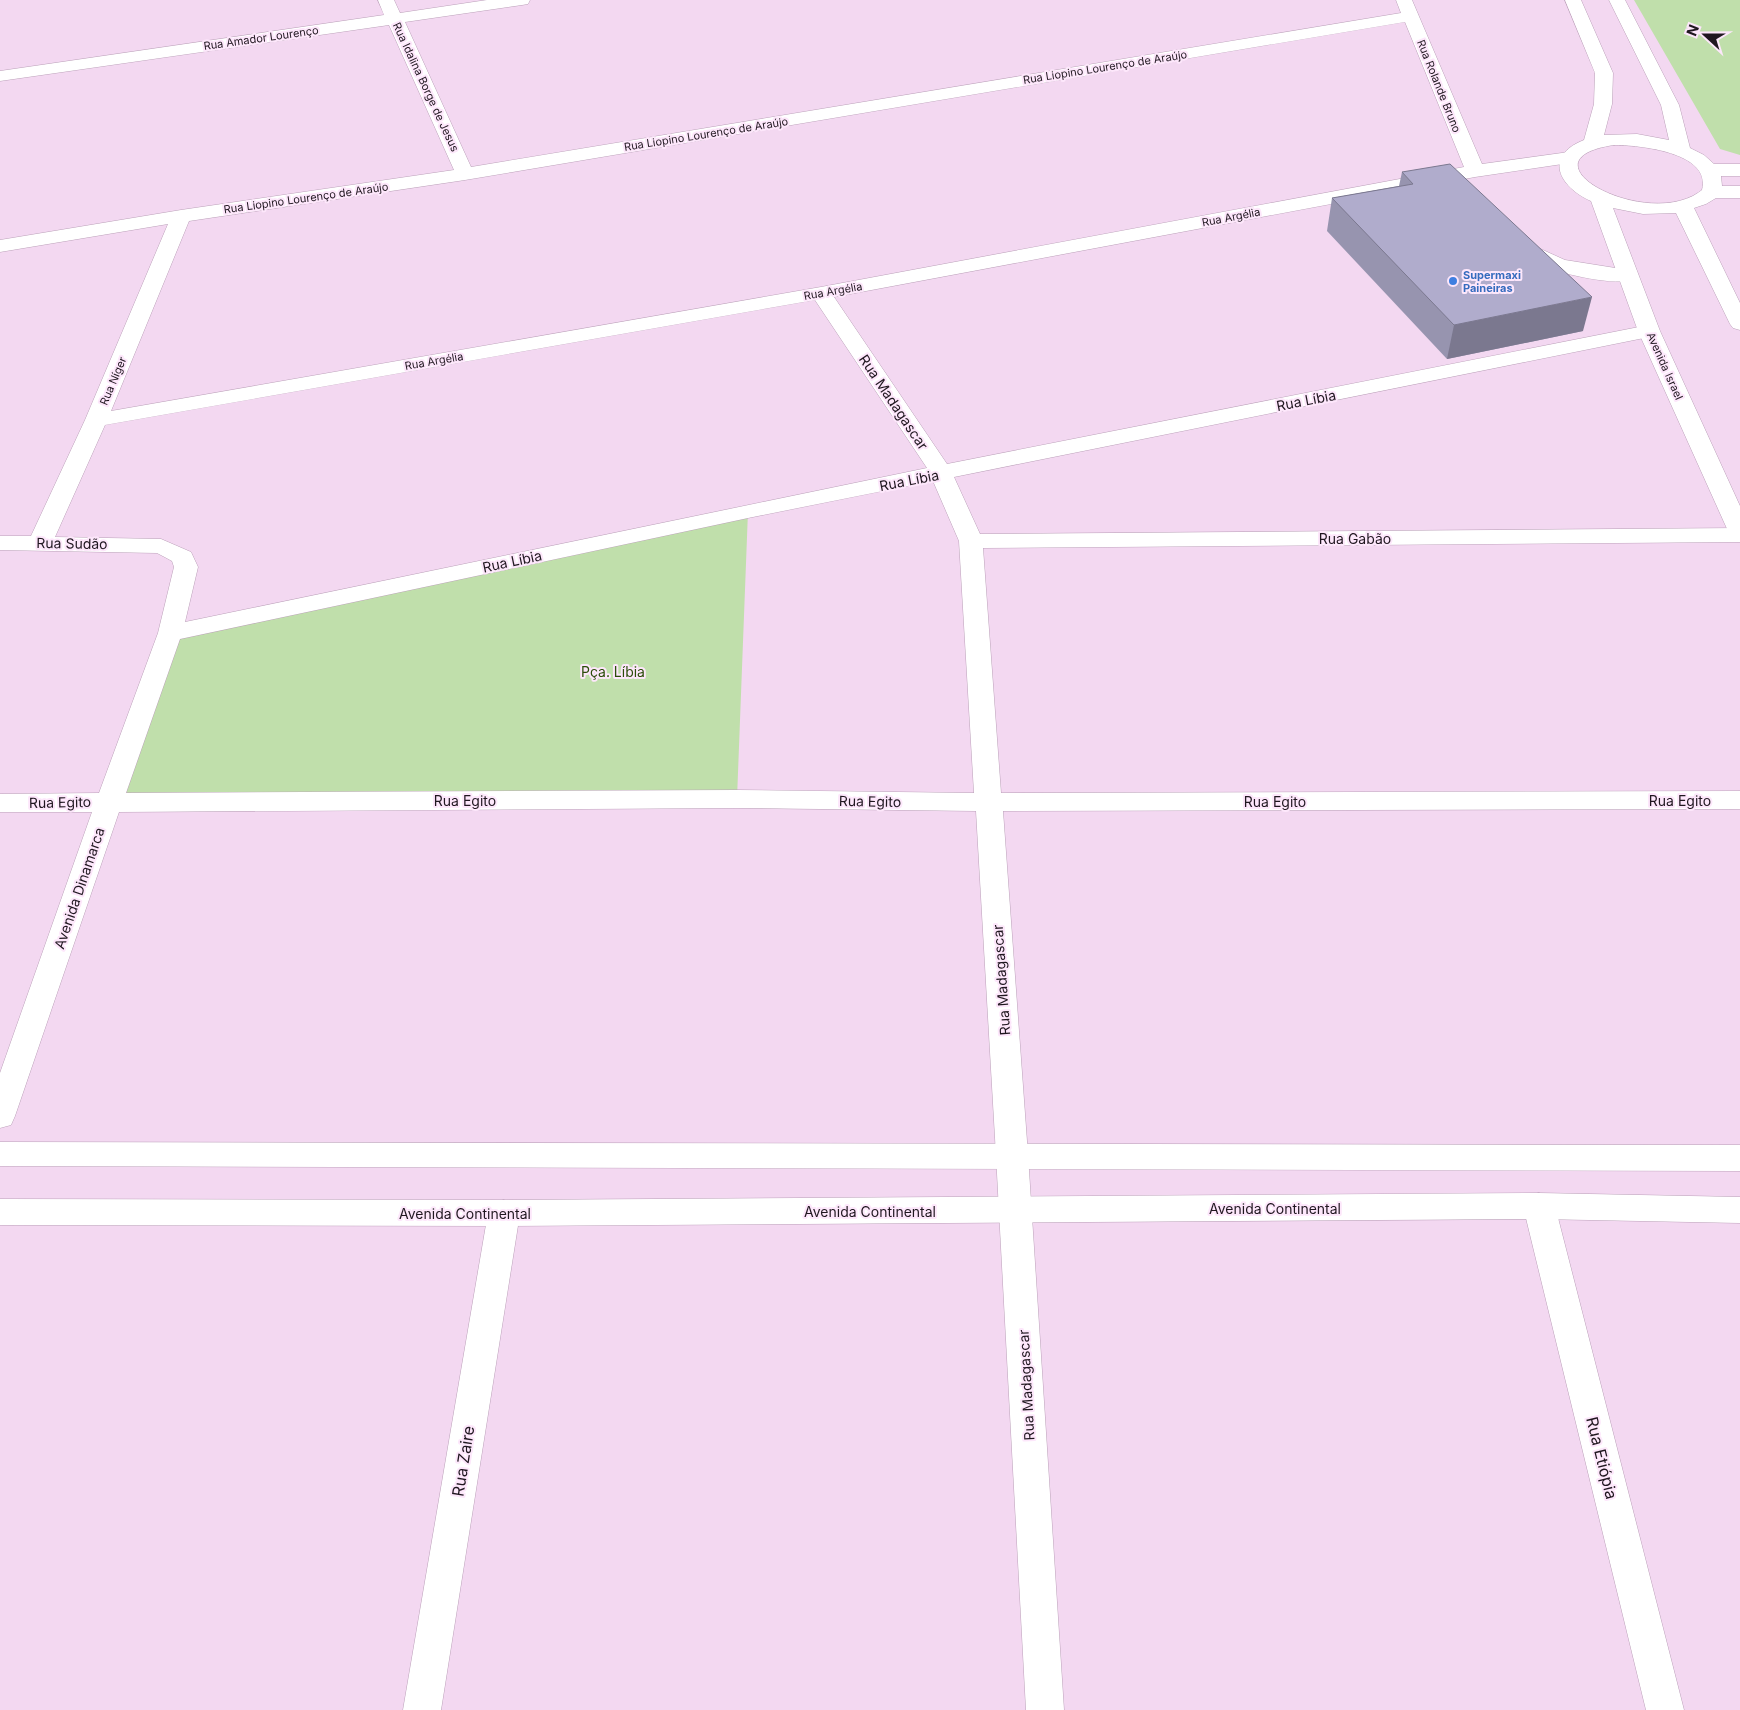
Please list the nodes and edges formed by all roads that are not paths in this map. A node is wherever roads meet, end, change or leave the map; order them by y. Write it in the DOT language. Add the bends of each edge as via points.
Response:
graph roads {
  1 [pos="386,0"];
  2 [pos="522,0"];
  3 [pos="1573,0"];
  4 [pos="1617,0"];
  5 [pos="1407,8"];
  6 [pos="394,19"];
  7 [pos="0,76"];
  8 [pos="1593,142"];
  9 [pos="1681,150"];
  10 [pos="1569,158"];
  11 [pos="1710,170"];
  12 [pos="1740,170"];
  13 [pos="1475,171"];
  14 [pos="466,174"];
  15 [pos="1710,192"];
  16 [pos="1740,192"];
  17 [pos="1599,197"];
  18 [pos="1684,206"];
  19 [pos="181,216"];
  20 [pos="1510,234"];
  21 [pos="0,246"];
  22 [pos="1628,276"];
  23 [pos="821,293"];
  24 [pos="1740,324"];
  25 [pos="1649,331"];
  26 [pos="96,420"];
  27 [pos="941,473"];
  28 [pos="1740,531"];
  29 [pos="1740,535"];
  30 [pos="971,541"];
  31 [pos="0,542"];
  32 [pos="40,543"];
  33 [pos="145,544"];
  34 [pos="170,633"];
  35 [pos="1740,800"];
  36 [pos="109,802"];
  37 [pos="989,802"];
  38 [pos="0,803"];
  39 [pos="0,1116"];
  40 [pos="0,1154"];
  41 [pos="1012,1155"];
  42 [pos="1740,1158"];
  43 [pos="1539,1206"];
  44 [pos="1015,1210"];
  45 [pos="1740,1210"];
  46 [pos="0,1212"];
  47 [pos="504,1213"];
  48 [pos="422,1710"];
  49 [pos="1045,1710"];
  50 [pos="1665,1710"];
  1 -- 6 [label="street, Rua Idalina Borge de Jesus"];
  2 -- 6 [label="street, Rua Amador Lourenço"];
  3 -- 8 [label="street" via="1604,73 1603,104"];
  4 -- 9 [label="street" via="1670,106"];
  5 -- 13 [label="street, Rua Rolande Bruno"];
  5 -- 14 [label="street, Rua Liopino Lourenço de Araújo"];
  6 -- 7 [label="street, Rua Amador Lourenço"];
  6 -- 14 [label="street, Rua Idalina Borge de Jesus"];
  8 -- 9 [label="street" via="1637,139"];
  8 -- 10 [label="street"];
  9 -- 11 [label="street"];
  10 -- 13 [label="street, Rua Argélia"];
  10 -- 17 [label="street" via="1568,169 1573,179 1583,189"];
  11 -- 12 [label="street"];
  11 -- 15 [label="street" via="1714,181"];
  13 -- 23 [label="street, Rua Argélia"];
  14 -- 19 [label="street, Rua Liopino Lourenço de Araújo"];
  15 -- 16 [label="street"];
  15 -- 18 [label="street" via="1699,201"];
  17 -- 18 [label="street" via="1641,208"];
  17 -- 22 [label="street, Avenida Israel"];
  18 -- 24 [label="street"];
  19 -- 21 [label="street, Rua Liopino Lourenço de Araújo"];
  19 -- 26 [label="street, Rua Níger"];
  20 -- 22 [label="street" via="1531,254 1551,262"];
  22 -- 25 [label="street, Avenida Israel"];
  23 -- 26 [label="street, Rua Argélia"];
  23 -- 27 [label="street, Rua Madagascar"];
  25 -- 27 [label="street, Rua Líbia"];
  25 -- 28 [label="street, Avenida Israel"];
  26 -- 32 [label="street, Rua Níger"];
  27 -- 30 [label="street, Rua Madagascar"];
  27 -- 34 [label="street, Rua Líbia"];
  29 -- 30 [label="street, Rua Gabão"];
  30 -- 37 [label="street, Rua Madagascar"];
  31 -- 32 [label="street, Rua Sudão"];
  32 -- 33 [label="street, Rua Sudão"];
  33 -- 34 [label="street, Avenida Dinamarca" via="170,548 184,557 185,579"];
  34 -- 36 [label="street, Avenida Dinamarca"];
  35 -- 37 [label="street, Rua Egito"];
  36 -- 37 [label="street, Rua Egito" via="737,799"];
  36 -- 38 [label="street, Rua Egito"];
  36 -- 39 [label="street, Avenida Dinamarca"];
  37 -- 41 [label="street, Rua Madagascar"];
  40 -- 41 [label="street"];
  41 -- 42 [label="street"];
  41 -- 44 [label="street, Rua Madagascar"];
  43 -- 44 [label="street, Avenida Continental"];
  43 -- 45 [label="street, Avenida Continental"];
  43 -- 50 [label="street, Rua Etiópia"];
  44 -- 47 [label="street, Avenida Continental"];
  44 -- 49 [label="street, Rua Madagascar"];
  46 -- 47 [label="street, Avenida Continental"];
  47 -- 48 [label="street, Rua Zaire"];
}
